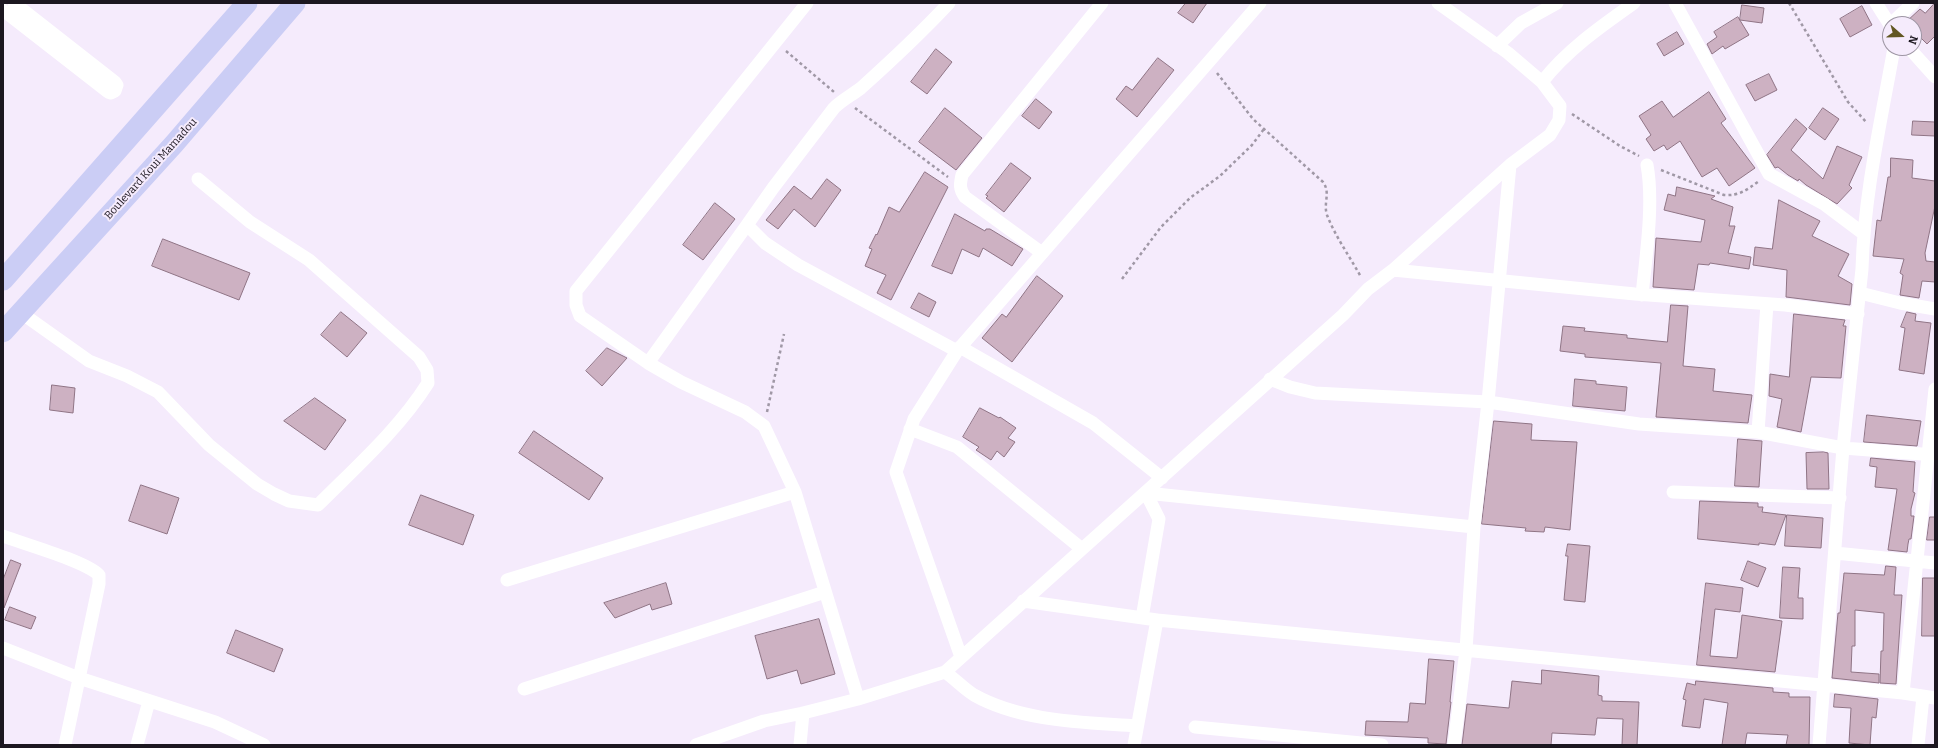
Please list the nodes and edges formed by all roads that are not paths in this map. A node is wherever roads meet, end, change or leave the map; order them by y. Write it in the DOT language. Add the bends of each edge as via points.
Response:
graph roads {
  1 [pos="247,3"];
  2 [pos="295,3"];
  3 [pos="807,3"];
  4 [pos="949,3"];
  5 [pos="1102,3"];
  6 [pos="1260,3"];
  7 [pos="1438,3"];
  8 [pos="1557,3"];
  9 [pos="1634,3"];
  10 [pos="1675,3"];
  11 [pos="1876,3"];
  12 [pos="1913,3"];
  13 [pos="14,12"];
  14 [pos="1885,16"];
  15 [pos="1900,16"];
  16 [pos="1497,46"];
  17 [pos="1893,56"];
  18 [pos="1915,56"];
  19 [pos="1935,77"];
  20 [pos="1542,82"];
  21 [pos="1510,165"];
  22 [pos="1647,165"];
  23 [pos="198,179"];
  24 [pos="747,225"];
  25 [pos="1864,234"];
  26 [pos="1042,253"];
  27 [pos="1393,270"];
  28 [pos="3,280"];
  29 [pos="1500,281"];
  30 [pos="1860,293"];
  31 [pos="1642,295"];
  32 [pos="1767,304"];
  33 [pos="1935,309"];
  34 [pos="20,312"];
  35 [pos="1858,314"];
  36 [pos="3,332"];
  37 [pos="959,349"];
  38 [pos="648,362"];
  39 [pos="1270,379"];
  40 [pos="1935,389"];
  41 [pos="1488,402"];
  42 [pos="910,429"];
  43 [pos="1758,432"];
  44 [pos="1844,448"];
  45 [pos="1931,455"];
  46 [pos="1162,478"];
  47 [pos="795,492"];
  48 [pos="1673,492"];
  49 [pos="1146,493"];
  50 [pos="1840,498"];
  51 [pos="1474,527"];
  52 [pos="3,536"];
  53 [pos="1082,549"];
  54 [pos="1835,553"];
  55 [pos="1916,561"];
  56 [pos="1935,563"];
  57 [pos="507,580"];
  58 [pos="825,592"];
  59 [pos="1022,601"];
  60 [pos="1142,618"];
  61 [pos="1157,620"];
  62 [pos="3,648"];
  63 [pos="1466,650"];
  64 [pos="961,657"];
  65 [pos="945,672"];
  66 [pos="79,678"];
  67 [pos="1824,686"];
  68 [pos="524,689"];
  69 [pos="1903,693"];
  70 [pos="1929,697"];
  71 [pos="858,699"];
  72 [pos="149,701"];
  73 [pos="803,713"];
  74 [pos="1137,726"];
  75 [pos="1195,727"];
  76 [pos="65,745"];
  77 [pos="137,745"];
  78 [pos="264,745"];
  79 [pos="696,745"];
  80 [pos="800,745"];
  81 [pos="1134,745"];
  82 [pos="1382,745"];
  83 [pos="1454,745"];
  84 [pos="1819,745"];
  85 [pos="1918,745"];
  1 -- 28 [label="main road"];
  2 -- 34 [label="main road, Boulevard Koui Mamadou" via="174,144"];
  3 -- 38 [label="street" via="576,291 576,305 580,316"];
  4 -- 24 [label="street" via="884,68 834,108"];
  5 -- 26 [label="street" via="962,175 959,185 965,197"];
  6 -- 26 [label="street"];
  7 -- 16 [label="street"];
  8 -- 16 [label="street" via="1521,23"];
  9 -- 20 [label="street" via="1590,34 1556,64"];
  10 -- 25 [label="street" via="1769,174 1824,204"];
  11 -- 14 [label="street"];
  12 -- 15 [label="street"];
  13 -- 13 [label="street" via="108,92 115,91 115,82"];
  16 -- 20 [label="street"];
  17 -- 25 [label="street"];
  18 -- 19 [label="street"];
  20 -- 21 [label="street" via="1560,106 1559,120 1550,135"];
  21 -- 27 [label="street"];
  21 -- 29 [label="street"];
  22 -- 31 [label="street" via="1650,178"];
  23 -- 34 [label="street" via="250,222 309,260 419,357 427,370 428,383 418,400 318,505 289,501 257,484 209,445 158,392 128,376 88,361"];
  24 -- 37 [label="street" via="765,243 798,265"];
  24 -- 38 [label="street"];
  25 -- 30 [label="street"];
  26 -- 37 [label="street"];
  27 -- 29 [label="street"];
  27 -- 39 [label="street"];
  29 -- 31 [label="street"];
  29 -- 41 [label="street"];
  30 -- 33 [label="street"];
  30 -- 35 [label="street"];
  31 -- 32 [label="street"];
  32 -- 35 [label="street"];
  32 -- 43 [label="street"];
  34 -- 36 [label="main road, Boulevard Koui Mamadou"];
  35 -- 44 [label="street"];
  37 -- 42 [label="street"];
  37 -- 46 [label="street" via="1093,423"];
  38 -- 47 [label="street" via="681,382 745,412 764,426"];
  39 -- 41 [label="street" via="1315,393"];
  39 -- 46 [label="street"];
  40 -- 45 [label="street"];
  41 -- 43 [label="street" via="1639,424"];
  41 -- 51 [label="street"];
  42 -- 53 [label="street" via="957,447"];
  42 -- 64 [label="street" via="896,472"];
  43 -- 44 [label="street"];
  44 -- 45 [label="street"];
  44 -- 50 [label="street"];
  45 -- 55 [label="street"];
  46 -- 49 [label="street"];
  47 -- 57 [label="street"];
  47 -- 58 [label="street"];
  48 -- 50 [label="street"];
  49 -- 51 [label="street"];
  49 -- 53 [label="street"];
  49 -- 60 [label="street" via="1159,519"];
  50 -- 54 [label="street"];
  51 -- 63 [label="street"];
  52 -- 66 [label="street" via="80,564 99,575"];
  53 -- 59 [label="street"];
  54 -- 55 [label="street"];
  54 -- 67 [label="street"];
  55 -- 56 [label="street"];
  55 -- 69 [label="street"];
  58 -- 68 [label="street"];
  58 -- 71 [label="street"];
  59 -- 60 [label="street"];
  59 -- 64 [label="street"];
  60 -- 61 [label="street"];
  61 -- 63 [label="street"];
  61 -- 74 [label="street"];
  62 -- 66 [label="street"];
  63 -- 67 [label="street"];
  63 -- 83 [label="street"];
  64 -- 65 [label="street"];
  65 -- 71 [label="street"];
  65 -- 74 [label="street" via="974,694 1003,706 1048,719"];
  66 -- 72 [label="street"];
  66 -- 76 [label="street"];
  67 -- 69 [label="street"];
  67 -- 84 [label="street"];
  69 -- 70 [label="street"];
  70 -- 85 [label="street"];
  71 -- 73 [label="street"];
  72 -- 77 [label="street"];
  72 -- 78 [label="street" via="215,722"];
  73 -- 79 [label="street" via="764,721"];
  73 -- 80 [label="street"];
  74 -- 81 [label="street"];
  75 -- 82 [label="street"];
}
